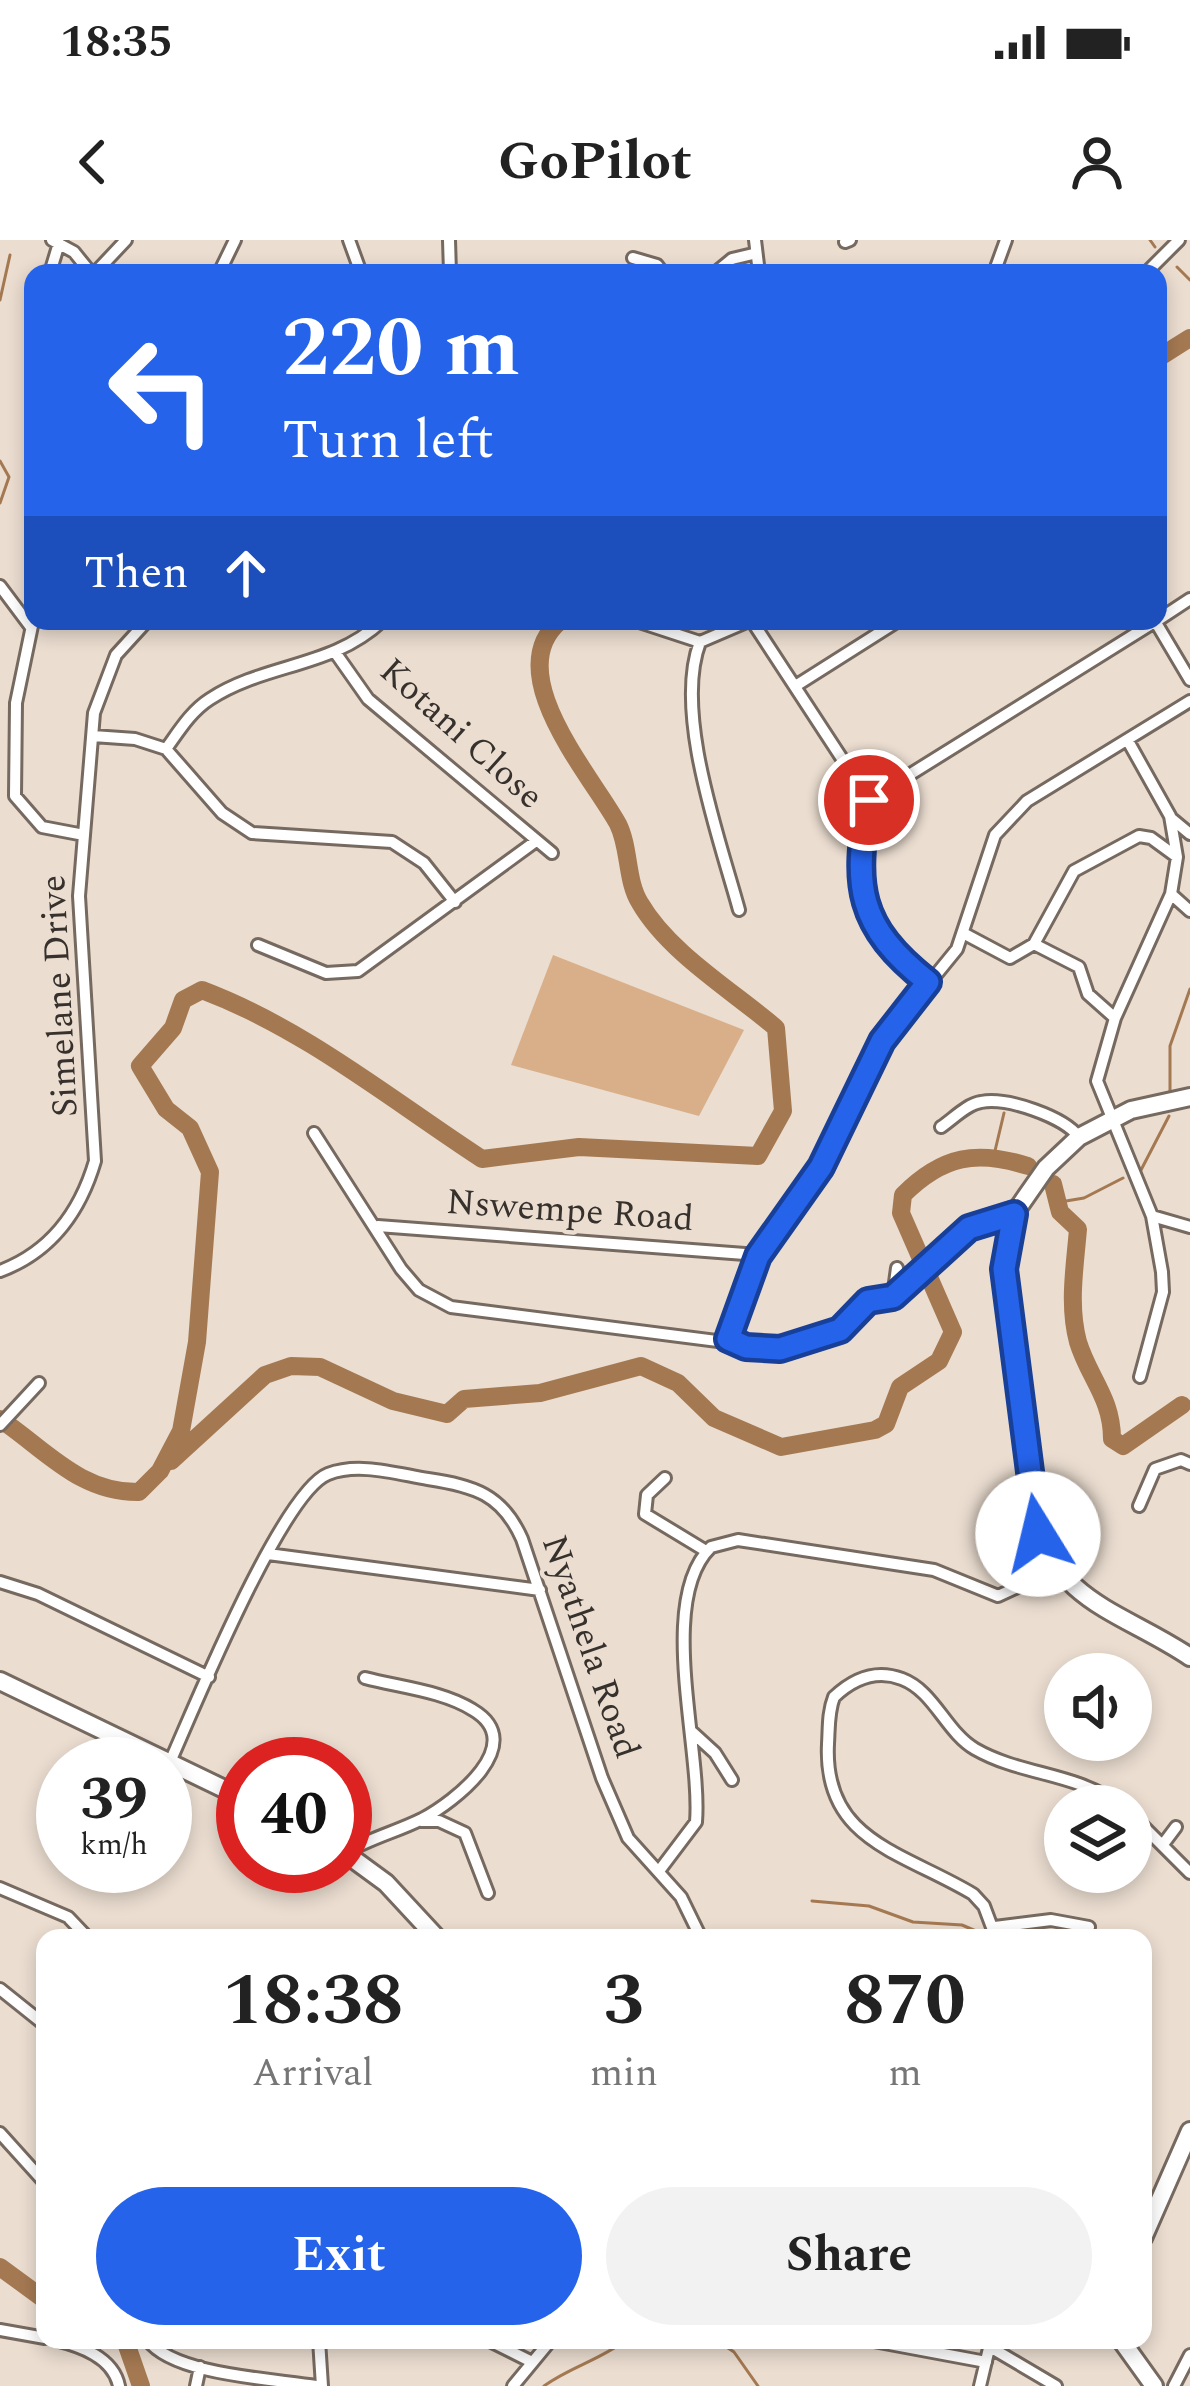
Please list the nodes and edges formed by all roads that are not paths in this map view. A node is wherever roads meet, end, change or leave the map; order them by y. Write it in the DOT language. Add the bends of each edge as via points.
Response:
graph roads {
  1 [pos="126,240"];
  2 [pos="754,240"];
  3 [pos="1179,240"];
  4 [pos="55,242"];
  5 [pos="753,254"];
  6 [pos="633,258"];
  7 [pos="82,264"];
  8 [pos="102,264"];
  9 [pos="654,264"];
  10 [pos="727,264"];
  11 [pos="756,264"];
  12 [pos="1155,264"];
  13 [pos="0,586"];
  14 [pos="24,614"];
  15 [pos="31,630"];
  16 [pos="139,630"];
  17 [pos="370,630"];
  18 [pos="666,630"];
  19 [pos="729,630"];
  20 [pos="757,630"];
  21 [pos="884,630"];
  22 [pos="1142,630"];
  23 [pos="1161,630"];
  24 [pos="703,641"];
  25 [pos="337,655"];
  26 [pos="1190,680"];
  27 [pos="797,685"];
  28 [pos="1190,701"];
  29 [pos="93,736"];
  30 [pos="1128,741"];
  31 [pos="166,749"];
  32 [pos="869,800"];
  33 [pos="1170,817"];
  34 [pos="1190,834"];
  35 [pos="84,836"];
  36 [pos="536,841"];
  37 [pos="552,853"];
  38 [pos="1177,857"];
  39 [pos="1171,894"];
  40 [pos="454,902"];
  41 [pos="739,910"];
  42 [pos="1190,911"];
  43 [pos="963,933"];
  44 [pos="1034,944"];
  45 [pos="258,945"];
  46 [pos="928,982"];
  47 [pos="1115,1018"];
  48 [pos="1190,1097"];
  49 [pos="1109,1119"];
  50 [pos="941,1127"];
  51 [pos="314,1133"];
  52 [pos="1079,1137"];
  53 [pos="1014,1214"];
  54 [pos="1152,1216"];
  55 [pos="378,1226"];
  56 [pos="1190,1227"];
  57 [pos="758,1256"];
  58 [pos="897,1268"];
  59 [pos="0,1270"];
  60 [pos="897,1290"];
  61 [pos="728,1339"];
  62 [pos="1140,1377"];
  63 [pos="40,1384"];
  64 [pos="0,1425"];
  65 [pos="1186,1462"];
  66 [pos="665,1478"];
  67 [pos="1139,1506"];
  68 [pos="706,1552"];
  69 [pos="268,1554"];
  70 [pos="1054,1570"];
  71 [pos="0,1582"];
  72 [pos="540,1590"];
  73 [pos="1190,1657"];
  74 [pos="209,1677"];
  75 [pos="365,1678"];
  76 [pos="0,1682"];
  77 [pos="692,1732"];
  78 [pos="117,1737"];
  79 [pos="181,1737"];
  80 [pos="732,1780"];
  81 [pos="1086,1785"];
  82 [pos="418,1821"];
  83 [pos="1176,1827"];
  84 [pos="1152,1832"];
  85 [pos="372,1836"];
  86 [pos="1164,1843"];
  87 [pos="659,1871"];
  88 [pos="372,1873"];
  89 [pos="1190,1873"];
  90 [pos="0,1888"];
  91 [pos="488,1893"];
  92 [pos="1089,1927"];
  93 [pos="79,1929"];
  94 [pos="429,1929"];
  95 [pos="697,1929"];
  96 [pos="994,1929"];
  97 [pos="1009,1929"];
  98 [pos="0,1989"];
  99 [pos="36,2018"];
  100 [pos="1190,2131"];
  101 [pos="0,2133"];
  102 [pos="36,2172"];
  103 [pos="1152,2218"];
  104 [pos="0,2330"];
  105 [pos="36,2336"];
  106 [pos="79,2349"];
  107 [pos="155,2349"];
  108 [pos="320,2349"];
  109 [pos="506,2349"];
  110 [pos="543,2349"];
  111 [pos="916,2349"];
  112 [pos="990,2349"];
  113 [pos="999,2349"];
  114 [pos="1127,2349"];
  115 [pos="1190,2355"];
  116 [pos="532,2362"];
  117 [pos="986,2362"];
  118 [pos="200,2367"];
  119 [pos="119,2386"];
  120 [pos="196,2386"];
  121 [pos="319,2386"];
  122 [pos="513,2386"];
  123 [pos="980,2386"];
  124 [pos="1056,2386"];
  125 [pos="1154,2386"];
  126 [pos="1174,2386"];
  1 -- 8 [label="street"];
  2 -- 5 [label="street"];
  3 -- 12 [label="street"];
  4 -- 7 [label="street"];
  5 -- 10 [label="street"];
  5 -- 11 [label="street"];
  6 -- 9 [label="street"];
  13 -- 14 [label="street"];
  15 -- 35 [label="street" via="16,703 15,796 42,827"];
  16 -- 29 [label="street, Simelane Drive" via="100,687"];
  17 -- 25 [label="street"];
  18 -- 24 [label="street"];
  19 -- 24 [label="street"];
  20 -- 27 [label="street"];
  21 -- 27 [label="street"];
  22 -- 32 [label="street"];
  23 -- 26 [label="street"];
  24 -- 41 [label="street" via="694,700 701,754"];
  25 -- 31 [label="street" via="227,688 194,712"];
  25 -- 36 [label="street, Kotani Close" via="368,699"];
  27 -- 32 [label="street"];
  28 -- 30 [label="street"];
  29 -- 31 [label="street"];
  29 -- 35 [label="street, Simelane Drive"];
  30 -- 33 [label="street"];
  30 -- 43 [label="street" via="1027,801 995,835"];
  31 -- 40 [label="street" via="222,813 252,833 392,842 424,863"];
  32 -- 46 [label="street" via="859,856 865,906 898,958"];
  33 -- 34 [label="street"];
  33 -- 38 [label="street"];
  35 -- 59 [label="street, Simelane Drive" via="80,943 95,1161 55,1237"];
  36 -- 37 [label="street, Kotani Close"];
  36 -- 40 [label="street"];
  38 -- 39 [label="street"];
  38 -- 44 [label="street" via="1139,836 1074,871"];
  39 -- 42 [label="street"];
  39 -- 47 [label="street"];
  40 -- 45 [label="street" via="358,971 326,973"];
  43 -- 44 [label="street" via="1009,958"];
  43 -- 46 [label="street"];
  44 -- 47 [label="street" via="1079,967 1088,994"];
  46 -- 57 [label="street" via="882,1041 821,1167"];
  47 -- 49 [label="street" via="1098,1061"];
  48 -- 49 [label="street"];
  49 -- 52 [label="street"];
  49 -- 54 [label="street"];
  50 -- 52 [label="street" via="988,1101 1060,1122"];
  51 -- 55 [label="street"];
  52 -- 53 [label="street"];
  53 -- 60 [label="street" via="969,1228"];
  53 -- 70 [label="street" via="1006,1241 1008,1306 1033,1517"];
  54 -- 56 [label="street"];
  54 -- 62 [label="street" via="1163,1292"];
  55 -- 57 [label="street, Nswempe Road"];
  55 -- 61 [label="street" via="419,1290 451,1306"];
  57 -- 61 [label="street"];
  58 -- 60 [label="street"];
  60 -- 61 [label="street" via="808,1342 780,1349"];
  63 -- 64 [label="street"];
  65 -- 67 [label="street" via="1155,1469"];
  66 -- 68 [label="street" via="647,1495 645,1514"];
  68 -- 70 [label="street" via="738,1540 801,1548 934,1570 998,1596"];
  68 -- 77 [label="street" via="690,1581 685,1635"];
  69 -- 72 [label="street"];
  69 -- 72 [label="street, Nyathela Road" via="309,1485 344,1469 374,1470 489,1494 514,1519"];
  69 -- 74 [label="street, Nyathela Road"];
  70 -- 73 [label="street"];
  71 -- 74 [label="street"];
  72 -- 87 [label="street, Nyathela Road" via="602,1778 628,1838"];
  74 -- 79 [label="street, Nyathela Road"];
  75 -- 82 [label="street" via="457,1702 476,1711 490,1732 492,1751 478,1779"];
  76 -- 78 [label="street"];
  77 -- 80 [label="street"];
  77 -- 87 [label="street" via="696,1822"];
  81 -- 96 [label="street" via="969,1745 900,1678 848,1683 830,1708 827,1765 839,1812 864,1835 973,1894"];
  82 -- 85 [label="street"];
  82 -- 91 [label="street" via="465,1833"];
  83 -- 86 [label="street"];
  84 -- 86 [label="street"];
  86 -- 89 [label="street"];
  87 -- 95 [label="street, Nyathela Road"];
  88 -- 94 [label="street"];
  90 -- 93 [label="street"];
  92 -- 97 [label="street" via="1051,1919"];
  98 -- 99 [label="street"];
  100 -- 103 [label="street"];
  101 -- 102 [label="street"];
  104 -- 105 [label="street"];
  106 -- 119 [label="street" via="95,2355"];
  107 -- 118 [label="street"];
  108 -- 121 [label="street"];
  109 -- 116 [label="street"];
  110 -- 116 [label="street"];
  111 -- 117 [label="street"];
  112 -- 117 [label="street"];
  113 -- 124 [label="street"];
  114 -- 125 [label="street"];
  115 -- 126 [label="street"];
  116 -- 122 [label="street"];
  117 -- 123 [label="street"];
  118 -- 120 [label="street"];
  118 -- 121 [label="street"];
}
